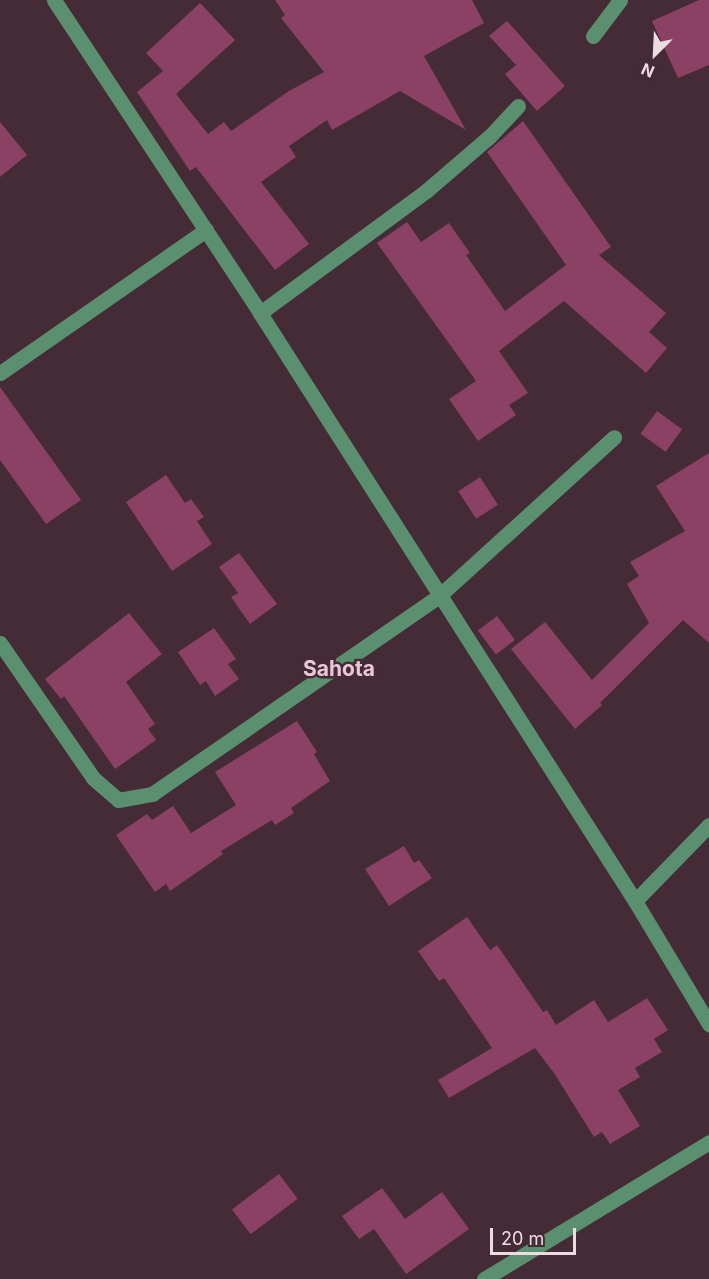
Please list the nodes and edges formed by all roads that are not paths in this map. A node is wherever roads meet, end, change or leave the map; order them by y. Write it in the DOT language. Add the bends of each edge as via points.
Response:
graph roads {
  1 [pos="54,0"];
  2 [pos="620,0"];
  3 [pos="593,36"];
  4 [pos="518,106"];
  5 [pos="206,230"];
  6 [pos="260,313"];
  7 [pos="0,373"];
  8 [pos="615,437"];
  9 [pos="440,596"];
  10 [pos="0,643"];
  11 [pos="709,825"];
  12 [pos="635,901"];
  13 [pos="709,1024"];
  14 [pos="709,1142"];
  15 [pos="484,1279"];
  1 -- 5 [label="street"];
  2 -- 3 [label="street"];
  4 -- 6 [label="street" via="490,136 426,191"];
  5 -- 6 [label="street"];
  5 -- 7 [label="street"];
  6 -- 9 [label="street"];
  8 -- 9 [label="street"];
  9 -- 10 [label="street" via="152,794 118,800 93,778"];
  9 -- 12 [label="street"];
  11 -- 12 [label="street"];
  12 -- 13 [label="street"];
  14 -- 15 [label="street"];
}
